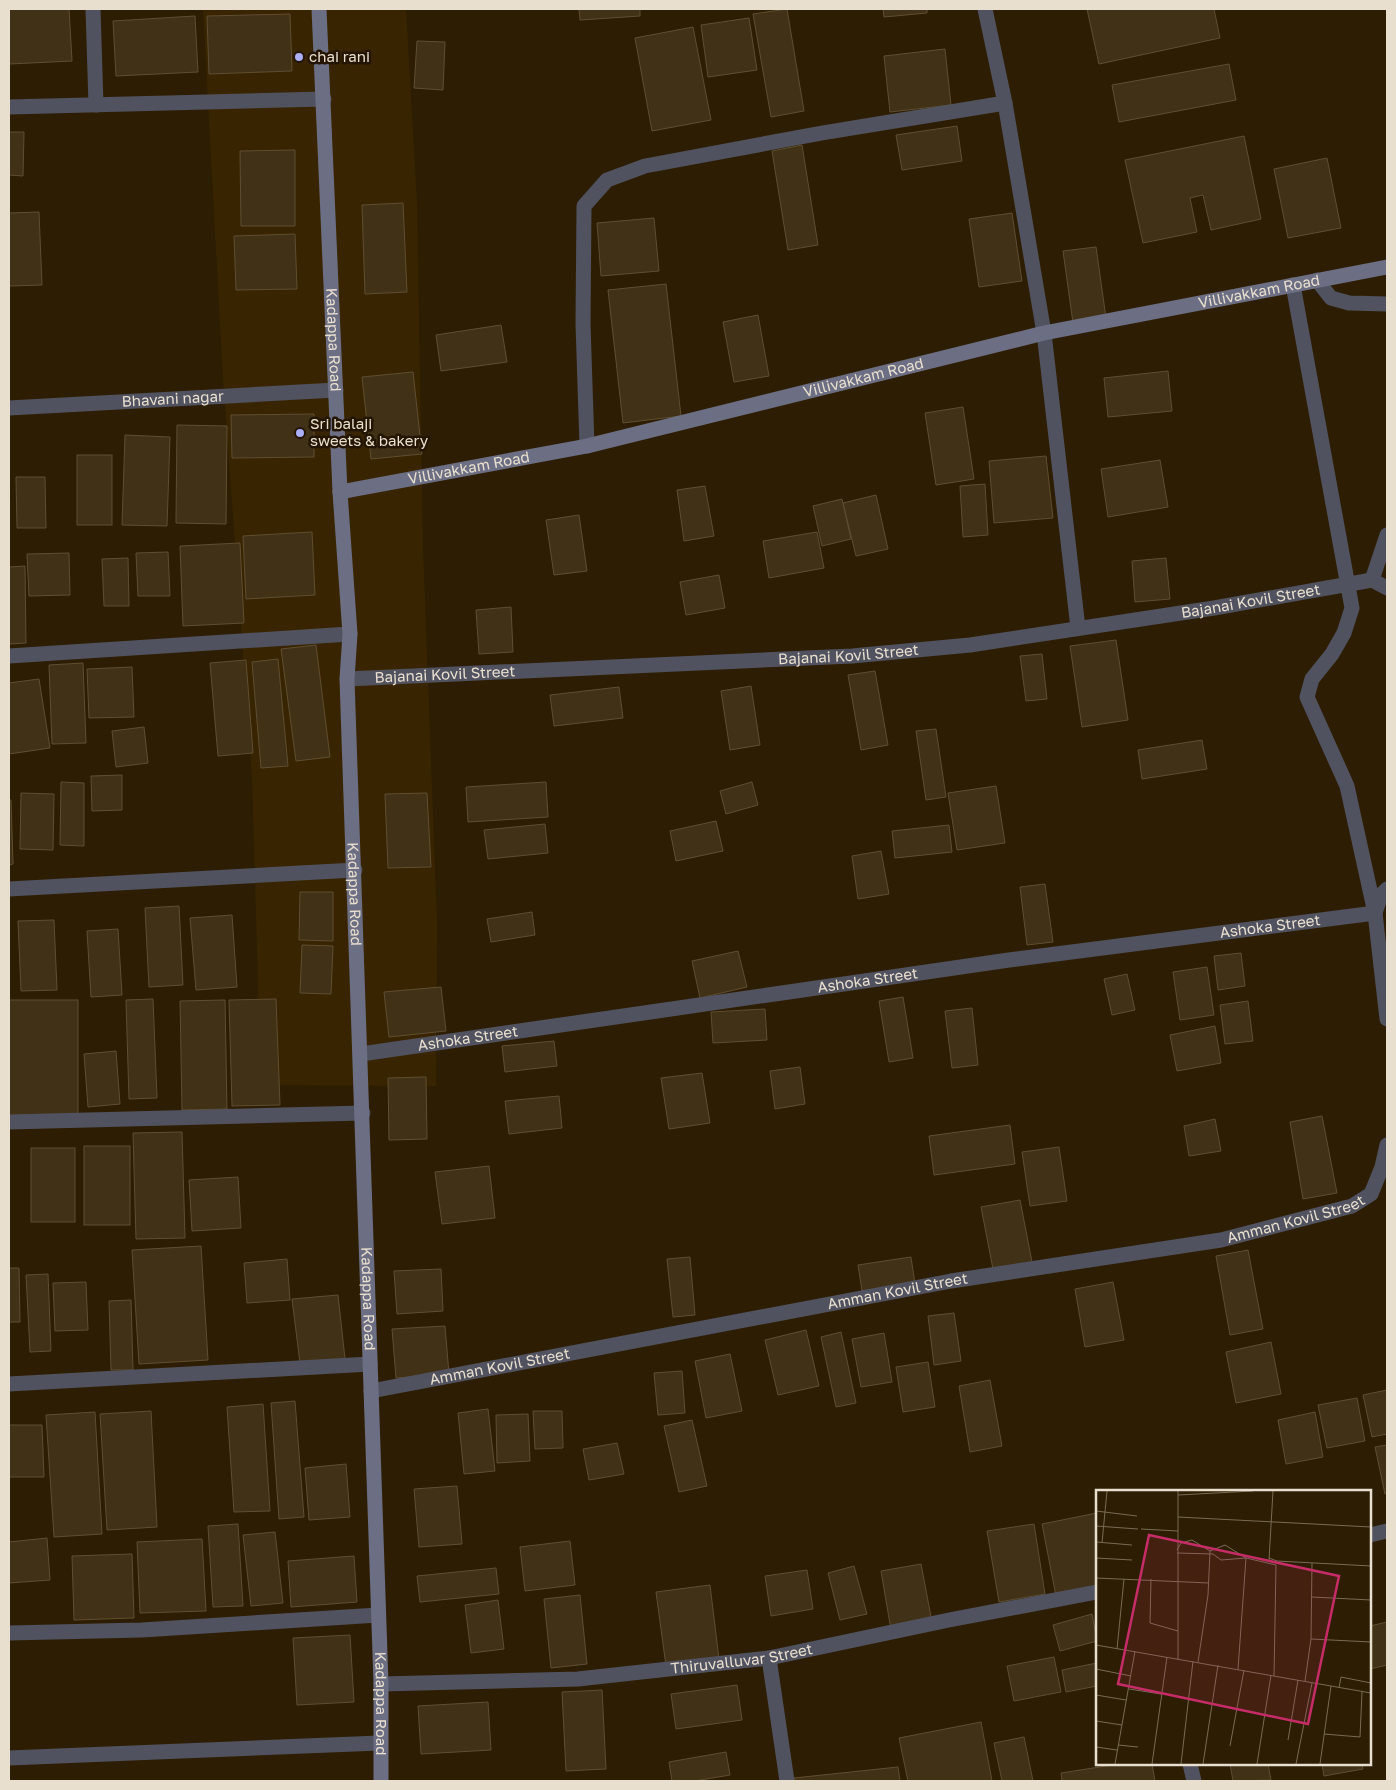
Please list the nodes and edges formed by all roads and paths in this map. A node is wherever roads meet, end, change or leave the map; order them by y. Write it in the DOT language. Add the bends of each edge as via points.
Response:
graph roads {
  1 [pos="94,9"];
  2 [pos="318,9"];
  3 [pos="985,9"];
  4 [pos="324,99"];
  5 [pos="1005,103"];
  6 [pos="96,105"];
  7 [pos="9,107"];
  8 [pos="1387,267"];
  9 [pos="1317,280"];
  10 [pos="1293,285"];
  11 [pos="1387,304"];
  12 [pos="1044,333"];
  13 [pos="336,390"];
  14 [pos="9,408"];
  15 [pos="587,446"];
  16 [pos="340,492"];
  17 [pos="1387,535"];
  18 [pos="1372,580"];
  19 [pos="1347,584"];
  20 [pos="1387,588"];
  21 [pos="1078,628"];
  22 [pos="350,634"];
  23 [pos="9,656"];
  24 [pos="348,679"];
  25 [pos="355,870"];
  26 [pos="9,889"];
  27 [pos="1387,889"];
  28 [pos="1375,913"];
  29 [pos="1387,1019"];
  30 [pos="361,1054"];
  31 [pos="363,1113"];
  32 [pos="9,1122"];
  33 [pos="1387,1145"];
  34 [pos="370,1364"];
  35 [pos="9,1384"];
  36 [pos="371,1391"];
  37 [pos="1387,1531"];
  38 [pos="1371,1535"];
  39 [pos="1096,1592"];
  40 [pos="378,1615"];
  41 [pos="9,1633"];
  42 [pos="769,1658"];
  43 [pos="381,1684"];
  44 [pos="380,1743"];
  45 [pos="9,1758"];
  46 [pos="1190,1765"];
  47 [pos="381,1781"];
  48 [pos="787,1781"];
  49 [pos="1194,1781"];
  1 -- 6 [label="street"];
  2 -- 4 [label="main road, Kadappa Road"];
  3 -- 5 [label="street"];
  4 -- 6 [label="street"];
  4 -- 13 [label="main road, Kadappa Road"];
  5 -- 12 [label="street"];
  5 -- 15 [label="street" via="655,164 606,180 584,206"];
  6 -- 7 [label="street"];
  8 -- 9 [label="main road, Villivakkam Road"];
  9 -- 10 [label="main road, Villivakkam Road"];
  9 -- 11 [label="street" via="1331,298 1349,303"];
  10 -- 12 [label="main road, Villivakkam Road"];
  10 -- 19 [label="street"];
  12 -- 15 [label="main road, Villivakkam Road"];
  12 -- 21 [label="street"];
  13 -- 14 [label="street, Bhavani nagar"];
  13 -- 16 [label="main road, Kadappa Road"];
  15 -- 16 [label="main road, Villivakkam Road"];
  16 -- 22 [label="main road, Kadappa Road"];
  17 -- 18 [label="street"];
  18 -- 19 [label="street, Bajanai Kovil Street"];
  18 -- 20 [label="street"];
  19 -- 21 [label="street, Bajanai Kovil Street"];
  19 -- 28 [label="street" via="1352,608 1344,633 1312,679 1307,697 1347,786"];
  21 -- 24 [label="street, Bajanai Kovil Street" via="970,645 852,656"];
  22 -- 23 [label="street"];
  22 -- 24 [label="main road, Kadappa Road"];
  24 -- 25 [label="main road, Kadappa Road"];
  25 -- 26 [label="street"];
  25 -- 30 [label="main road, Kadappa Road"];
  27 -- 28 [label="street" via="1381,895"];
  28 -- 29 [label="street"];
  28 -- 30 [label="street, Ashoka Street" via="1009,960"];
  30 -- 31 [label="main road, Kadappa Road"];
  31 -- 32 [label="street"];
  31 -- 34 [label="main road, Kadappa Road"];
  33 -- 36 [label="street, Amman Kovil Street" via="1371,1194 1352,1206 1221,1240 951,1282"];
  34 -- 35 [label="street"];
  34 -- 36 [label="main road, Kadappa Road"];
  36 -- 40 [label="main road, Kadappa Road"];
  37 -- 38 [label="street"];
  39 -- 42 [label="street, Thiruvalluvar Street"];
  40 -- 41 [label="street" via="142,1630"];
  40 -- 43 [label="main road, Kadappa Road"];
  42 -- 43 [label="street, Thiruvalluvar Street" via="578,1679"];
  42 -- 48 [label="street"];
  43 -- 44 [label="main road, Kadappa Road"];
  44 -- 45 [label="street"];
  44 -- 47 [label="main road, Kadappa Road"];
  46 -- 49 [label="street"];
}
